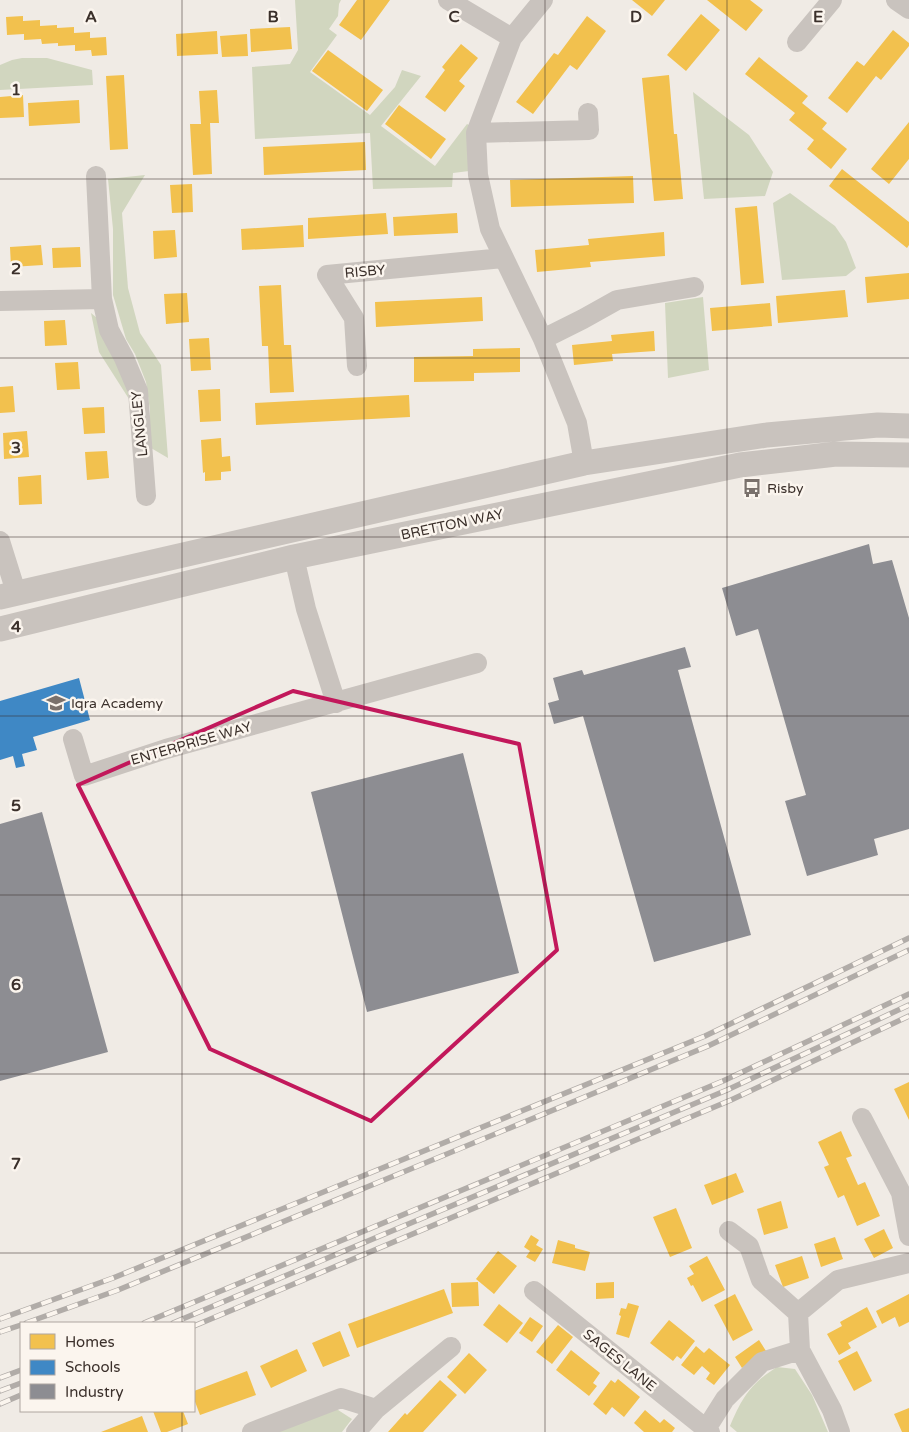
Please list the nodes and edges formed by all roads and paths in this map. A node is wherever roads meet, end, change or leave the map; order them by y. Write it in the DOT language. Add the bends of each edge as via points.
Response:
graph roads {
  1 [pos="448,0"];
  2 [pos="543,0"];
  3 [pos="832,0"];
  4 [pos="896,0"];
  5 [pos="909,9"];
  6 [pos="512,38"];
  7 [pos="797,42"];
  8 [pos="588,113"];
  9 [pos="476,134"];
  10 [pos="96,176"];
  11 [pos="503,258"];
  12 [pos="694,287"];
  13 [pos="102,299"];
  14 [pos="0,301"];
  15 [pos="542,338"];
  16 [pos="356,366"];
  17 [pos="909,426"];
  18 [pos="909,455"];
  19 [pos="584,463"];
  20 [pos="146,496"];
  21 [pos="0,541"];
  22 [pos="294,557"];
  23 [pos="8,595"];
  24 [pos="0,628"];
  25 [pos="476,663"];
  26 [pos="336,702"];
  27 [pos="73,739"];
  28 [pos="862,1118"];
  29 [pos="729,1231"];
  30 [pos="909,1236"];
  31 [pos="909,1263"];
  32 [pos="534,1291"];
  33 [pos="798,1313"];
  34 [pos="451,1347"];
  35 [pos="800,1350"];
  36 [pos="376,1409"];
  37 [pos="708,1431"];
  38 [pos="252,1432"];
  39 [pos="356,1432"];
  40 [pos="840,1432"];
  1 -- 6 [label="street"];
  2 -- 6 [label="street"];
  3 -- 7 [label="street"];
  4 -- 5 [label="street"];
  6 -- 9 [label="street"];
  8 -- 9 [label="street" via="589,130"];
  9 -- 11 [label="street" via="478,175 490,229"];
  10 -- 13 [label="street, LANGLEY"];
  11 -- 15 [label="street"];
  11 -- 16 [label="street, RISBY" via="327,275 354,318"];
  12 -- 15 [label="street" via="617,300"];
  13 -- 14 [label="street"];
  13 -- 20 [label="street, LANGLEY" via="109,330 138,392"];
  15 -- 19 [label="street" via="577,423"];
  17 -- 19 [label="street" via="878,425 767,435"];
  18 -- 22 [label="street, BRETTON WAY" via="836,454 740,465"];
  19 -- 23 [label="street"];
  21 -- 23 [label="street"];
  22 -- 24 [label="street, BRETTON WAY"];
  22 -- 26 [label="street" via="306,609"];
  25 -- 26 [label="street, ENTERPRISE WAY"];
  26 -- 27 [label="street, ENTERPRISE WAY" via="166,749 84,776"];
  28 -- 30 [label="street" via="901,1193"];
  29 -- 33 [label="street" via="749,1246 761,1280"];
  31 -- 33 [label="street" via="838,1280"];
  32 -- 37 [label="street, SAGES LANE"];
  33 -- 35 [label="street"];
  34 -- 36 [label="street"];
  35 -- 37 [label="street, SAGES LANE" via="762,1362 725,1399"];
  35 -- 40 [label="street"];
  36 -- 38 [label="street" via="342,1398"];
  36 -- 39 [label="street"];
}
